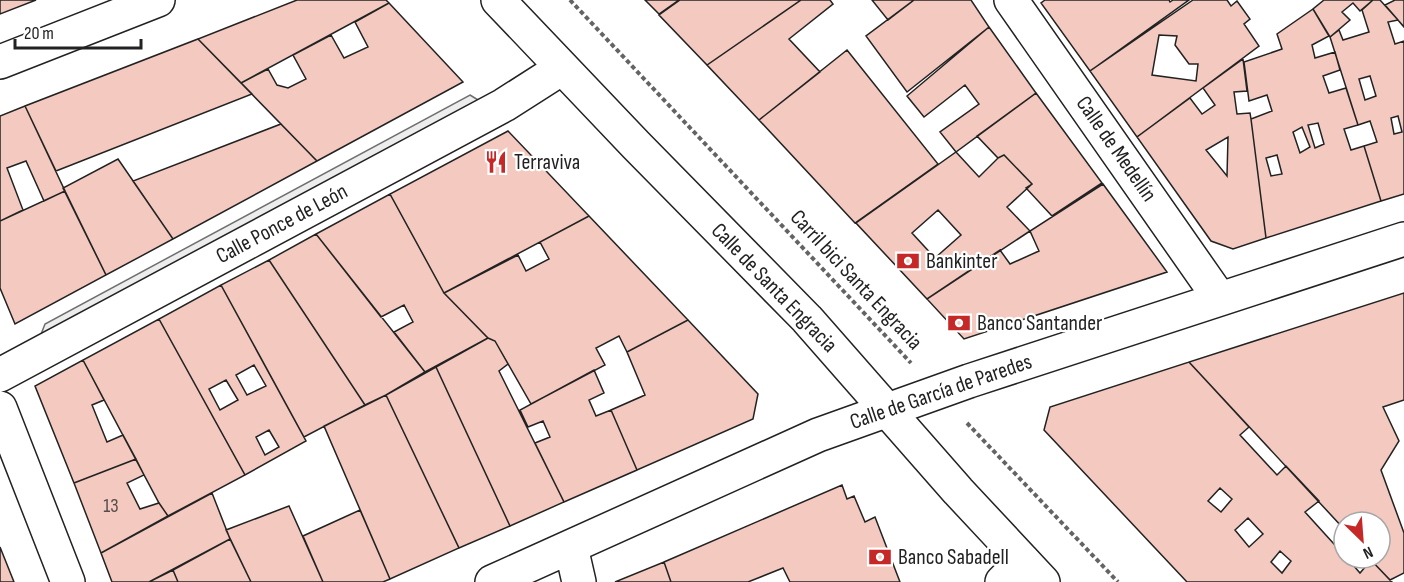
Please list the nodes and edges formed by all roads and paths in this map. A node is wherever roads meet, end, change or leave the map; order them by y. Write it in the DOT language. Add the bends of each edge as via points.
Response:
graph roads {
  1 [pos="158,0"];
  2 [pos="498,0"];
  3 [pos="570,0"];
  4 [pos="1011,0"];
  5 [pos="0,62"];
  6 [pos="562,68"];
  7 [pos="1404,239"];
  8 [pos="1220,300"];
  9 [pos="0,375"];
  10 [pos="939,392"];
  11 [pos="0,408"];
  12 [pos="889,411"];
  13 [pos="571,547"];
  14 [pos="1023,575"];
  15 [pos="68,582"];
  16 [pos="492,582"];
  17 [pos="579,582"];
  18 [pos="1118,582"];
  1 -- 5 [label="street"];
  2 -- 6 [label="street, Calle de Santa Engracia"];
  3 -- 10 [label="path, Carril bici Santa Engracia"];
  4 -- 8 [label="street, Calle de Medellín"];
  6 -- 9 [label="street, Calle Ponce de León" via="504,105"];
  6 -- 12 [label="street, Calle de Santa Engracia" via="807,319"];
  7 -- 8 [label="street, Calle de García de Paredes"];
  8 -- 10 [label="street, Calle de García de Paredes"];
  10 -- 12 [label="street, Calle de García de Paredes"];
  10 -- 18 [label="path, Carril bici Santa Engracia"];
  11 -- 15 [label="street"];
  12 -- 13 [label="street, Calle de García de Paredes" via="818,435"];
  12 -- 14 [label="street, Calle de Santa Engracia"];
  13 -- 16 [label="street, Calle de García de Paredes"];
  13 -- 17 [label="street"];
}
